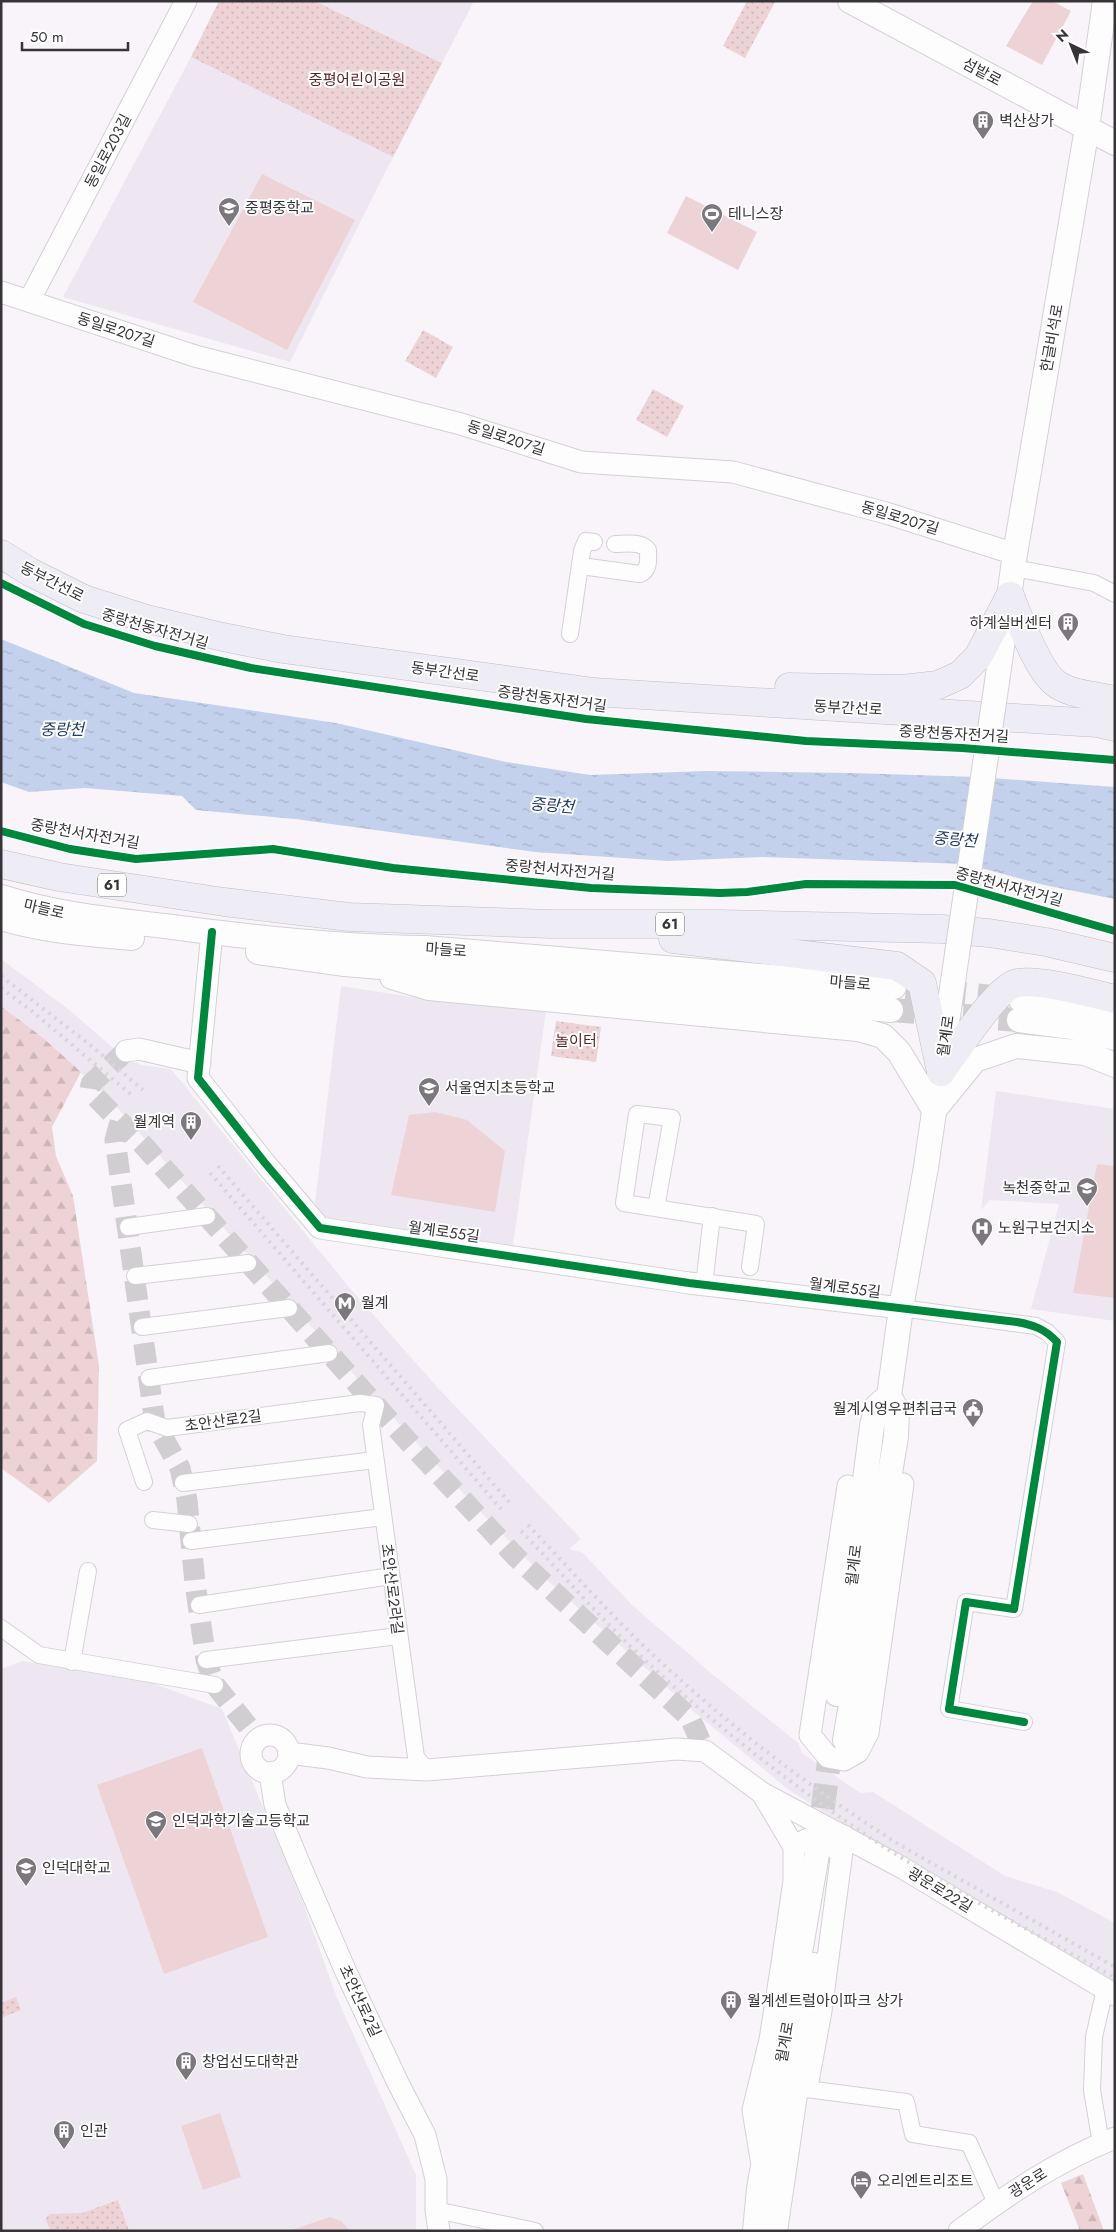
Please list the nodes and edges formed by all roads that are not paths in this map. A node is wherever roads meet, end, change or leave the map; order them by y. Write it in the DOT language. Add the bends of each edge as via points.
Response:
graph roads {
  1 [pos="186,1"];
  2 [pos="850,1"];
  3 [pos="1105,1"];
  4 [pos="1087,128"];
  5 [pos="1115,143"];
  6 [pos="1,292"];
  7 [pos="29,302"];
  8 [pos="594,542"];
  9 [pos="615,544"];
  10 [pos="1,554"];
  11 [pos="1015,561"];
  12 [pos="581,566"];
  13 [pos="1115,594"];
  14 [pos="1010,596"];
  15 [pos="570,634"];
  16 [pos="998,675"];
  17 [pos="594,692"];
  18 [pos="1115,700"];
  19 [pos="1115,727"];
  20 [pos="1,864"];
  21 [pos="1,897"];
  22 [pos="1,918"];
  23 [pos="550,924"];
  24 [pos="720,924"];
  25 [pos="211,939"];
  26 [pos="1115,958"];
  27 [pos="345,964"];
  28 [pos="1115,972"];
  29 [pos="894,987"];
  30 [pos="1115,999"];
  31 [pos="891,1010"];
  32 [pos="1115,1017"];
  33 [pos="1115,1038"];
  34 [pos="126,1051"];
  35 [pos="200,1063"];
  36 [pos="1115,1066"];
  37 [pos="941,1072"];
  38 [pos="934,1110"];
  39 [pos="656,1208"];
  40 [pos="207,1216"];
  41 [pos="712,1216"];
  42 [pos="128,1227"];
  43 [pos="248,1263"];
  44 [pos="750,1267"];
  45 [pos="135,1276"];
  46 [pos="704,1285"];
  47 [pos="289,1308"];
  48 [pos="901,1308"];
  49 [pos="142,1327"];
  50 [pos="329,1353"];
  51 [pos="149,1378"];
  52 [pos="889,1396"];
  53 [pos="376,1405"];
  54 [pos="872,1426"];
  55 [pos="896,1437"];
  56 [pos="376,1460"];
  57 [pos="144,1482"];
  58 [pos="183,1483"];
  59 [pos="904,1484"];
  60 [pos="848,1486"];
  61 [pos="383,1517"];
  62 [pos="153,1520"];
  63 [pos="189,1524"];
  64 [pos="190,1541"];
  65 [pos="88,1571"];
  66 [pos="391,1576"];
  67 [pos="199,1605"];
  68 [pos="1,1628"];
  69 [pos="398,1636"];
  70 [pos="206,1660"];
  71 [pos="72,1662"];
  72 [pos="215,1685"];
  73 [pos="1024,1722"];
  74 [pos="289,1753"];
  75 [pos="427,1770"];
  76 [pos="270,1773"];
  77 [pos="762,1793"];
  78 [pos="844,1836"];
  79 [pos="794,1847"];
  80 [pos="829,1856"];
  81 [pos="1110,1992"];
  82 [pos="807,2089"];
  83 [pos="1108,2141"];
  84 [pos="769,2179"];
  85 [pos="996,2203"];
  86 [pos="436,2210"];
  87 [pos="439,2231"];
  88 [pos="535,2231"];
  89 [pos="742,2231"];
  90 [pos="755,2231"];
  91 [pos="775,2231"];
  92 [pos="959,2231"];
  1 -- 7 [label="street, 동일로203길"];
  2 -- 4 [label="main road, 섬밭로"];
  3 -- 4 [label="main road, 한글비석로"];
  4 -- 5 [label="main road, 섬밭로"];
  4 -- 11 [label="main road, 한글비석로"];
  6 -- 7 [label="street, 동일로207길"];
  7 -- 11 [label="street, 동일로207길" via="195,356 461,424 581,462 733,472 886,513"];
  8 -- 12 [label="street" via="584,542"];
  9 -- 12 [label="street" via="646,547 647,568 644,572"];
  10 -- 17 [label="highway, 동부간선로" via="84,599 223,638 351,660"];
  11 -- 13 [label="street" via="1094,583"];
  11 -- 14 [label="main road, 한글비석로"];
  12 -- 15 [label="street"];
  14 -- 16 [label="main road, 한글비석로"];
  14 -- 17 [label="highway" via="978,657 960,675 938,685 902,689 651,686"];
  14 -- 18 [label="highway" via="1038,657 1057,685"];
  16 -- 37 [label="main road, 월계로, bridge"];
  17 -- 19 [label="highway, 동부간선로" via="1097,723"];
  20 -- 23 [label="highway, 61" via="59,877 349,917"];
  21 -- 25 [label="main road, 마들로" via="62,914"];
  22 -- 25 [label="main road, 마들로" via="53,930"];
  23 -- 24 [label="highway, 61"];
  23 -- 37 [label="highway" via="897,966 922,983"];
  24 -- 26 [label="highway, 61" via="989,933"];
  24 -- 28 [label="highway" via="755,933 984,944"];
  25 -- 27 [label="main road, 마들로"];
  25 -- 29 [label="main road, 마들로" via="425,948"];
  25 -- 35 [label="street, 월계로55길"];
  27 -- 31 [label="main road, 마들로"];
  27 -- 38 [label="main road" via="429,988 858,1029 883,1036 899,1052"];
  30 -- 37 [label="highway" via="1040,984 1015,984 985,1011"];
  32 -- 33 [label="main road" via="1067,1005 1020,1010"];
  34 -- 35 [label="street" via="139,1049"];
  35 -- 46 [label="street, 월계로55길" via="198,1078 214,1101 320,1228"];
  36 -- 38 [label="main road" via="1085,1053 1016,1046 974,1060"];
  37 -- 38 [label="main road, 월계로"];
  38 -- 48 [label="main road, 월계로"];
  39 -- 39 [label="street" via="624,1203 637,1114 672,1118"];
  39 -- 41 [label="street"];
  40 -- 42 [label="street"];
  41 -- 44 [label="street" via="756,1224"];
  41 -- 46 [label="street"];
  43 -- 45 [label="street"];
  46 -- 48 [label="street, 월계로55길"];
  47 -- 49 [label="street"];
  48 -- 52 [label="main road, 월계로"];
  48 -- 73 [label="street" via="1036,1326 1057,1342 1014,1609 966,1602 949,1709"];
  50 -- 51 [label="street"];
  52 -- 54 [label="main road, 월계로" via="878,1406"];
  52 -- 55 [label="main road, 월계로" via="897,1410"];
  53 -- 56 [label="street, 초안산로2라길" via="371,1425"];
  53 -- 57 [label="street, 초안산로2길" via="360,1403 167,1428 147,1421 127,1430"];
  54 -- 55 [label="main road, 월계로" via="838,1740"];
  54 -- 60 [label="main road"];
  55 -- 59 [label="main road"];
  56 -- 58 [label="street"];
  56 -- 61 [label="street, 초안산로2라길"];
  59 -- 60 [label="street" via="868,1733 858,1752 844,1760 828,1757 810,1735"];
  61 -- 64 [label="street"];
  61 -- 66 [label="street, 초안산로2라길"];
  62 -- 63 [label="street"];
  65 -- 71 [label="street"];
  66 -- 67 [label="street"];
  66 -- 69 [label="street, 초안산로2라길"];
  68 -- 71 [label="street" via="39,1655"];
  69 -- 70 [label="street"];
  69 -- 75 [label="street, 초안산로2라길" via="416,1758"];
  71 -- 72 [label="street"];
  74 -- 75 [label="street" via="367,1767"];
  74 -- 76 [label="street" via="284,1767"];
  74 -- 76 [label="street" via="285,1743 274,1736 256,1742 252,1760 260,1770"];
  75 -- 77 [label="street" via="677,1749 705,1751"];
  76 -- 86 [label="street, 초안산로2길" via="275,1805 298,1863 346,1972 425,2135 436,2178"];
  77 -- 78 [label="street, 광운로22길"];
  77 -- 79 [label="street"];
  78 -- 80 [label="street"];
  78 -- 81 [label="street, 광운로22길" via="901,1866"];
  79 -- 80 [label="street" via="806,1838 817,1836 835,1845"];
  79 -- 84 [label="street" via="794,1880 770,2040 753,2110"];
  80 -- 82 [label="street" via="821,2011"];
  80 -- 84 [label="main road, 월계로"];
  81 -- 83 [label="street, 광운로" via="1094,2037 1092,2090"];
  82 -- 84 [label="street" via="802,2115"];
  82 -- 85 [label="street" via="906,2102 913,2134 970,2143"];
  83 -- 85 [label="street, 광운로" via="1062,2161"];
  84 -- 89 [label="main road"];
  84 -- 90 [label="main road, 월계로"];
  84 -- 91 [label="main road, 월계로"];
  85 -- 92 [label="street, 광운로"];
  86 -- 87 [label="street, 초안산로2길"];
  86 -- 88 [label="street"];
}
